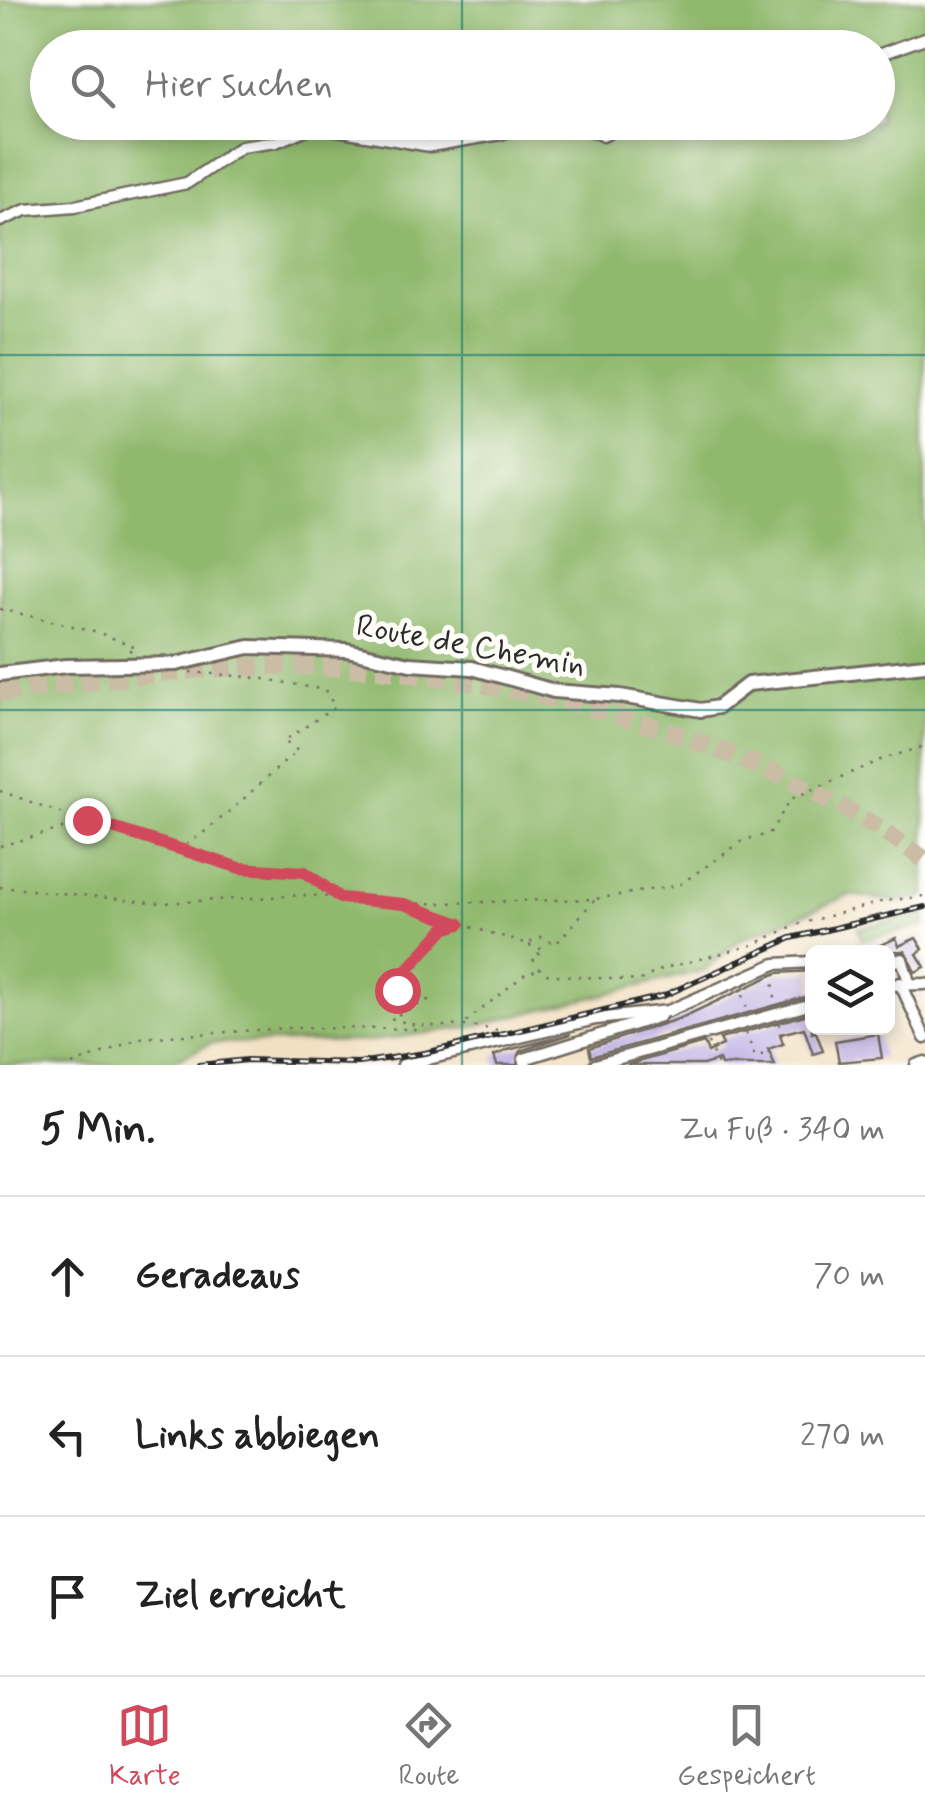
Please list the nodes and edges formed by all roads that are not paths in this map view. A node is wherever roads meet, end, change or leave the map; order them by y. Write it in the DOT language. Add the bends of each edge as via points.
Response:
graph roads {
  1 [pos="925,38"];
  2 [pos="895,49"];
  3 [pos="280,140"];
  4 [pos="395,140"];
  5 [pos="466,140"];
  6 [pos="0,221"];
  7 [pos="925,665"];
  8 [pos="0,674"];
  9 [pos="895,961"];
  10 [pos="805,962"];
  11 [pos="899,983"];
  12 [pos="925,984"];
  13 [pos="805,1006"];
  14 [pos="668,1011"];
  15 [pos="925,1038"];
  16 [pos="925,1062"];
  17 [pos="403,1065"];
  18 [pos="526,1065"];
  19 [pos="595,1065"];
  20 [pos="916,1065"];
  1 -- 2 [label="street"];
  3 -- 6 [label="street" via="241,147 187,183 26,210"];
  4 -- 5 [label="street" via="430,146"];
  7 -- 8 [label="street, Route de Chemin" via="748,684 718,707 701,710 554,691 478,669 339,649 250,647 183,664"];
  9 -- 11 [label="street" via="902,959"];
  10 -- 14 [label="street" via="775,964"];
  11 -- 12 [label="street"];
  11 -- 15 [label="street"];
  13 -- 19 [label="street"];
  14 -- 17 [label="street" via="596,1018"];
  14 -- 18 [label="street" via="524,1058"];
  16 -- 20 [label="street"];
}
